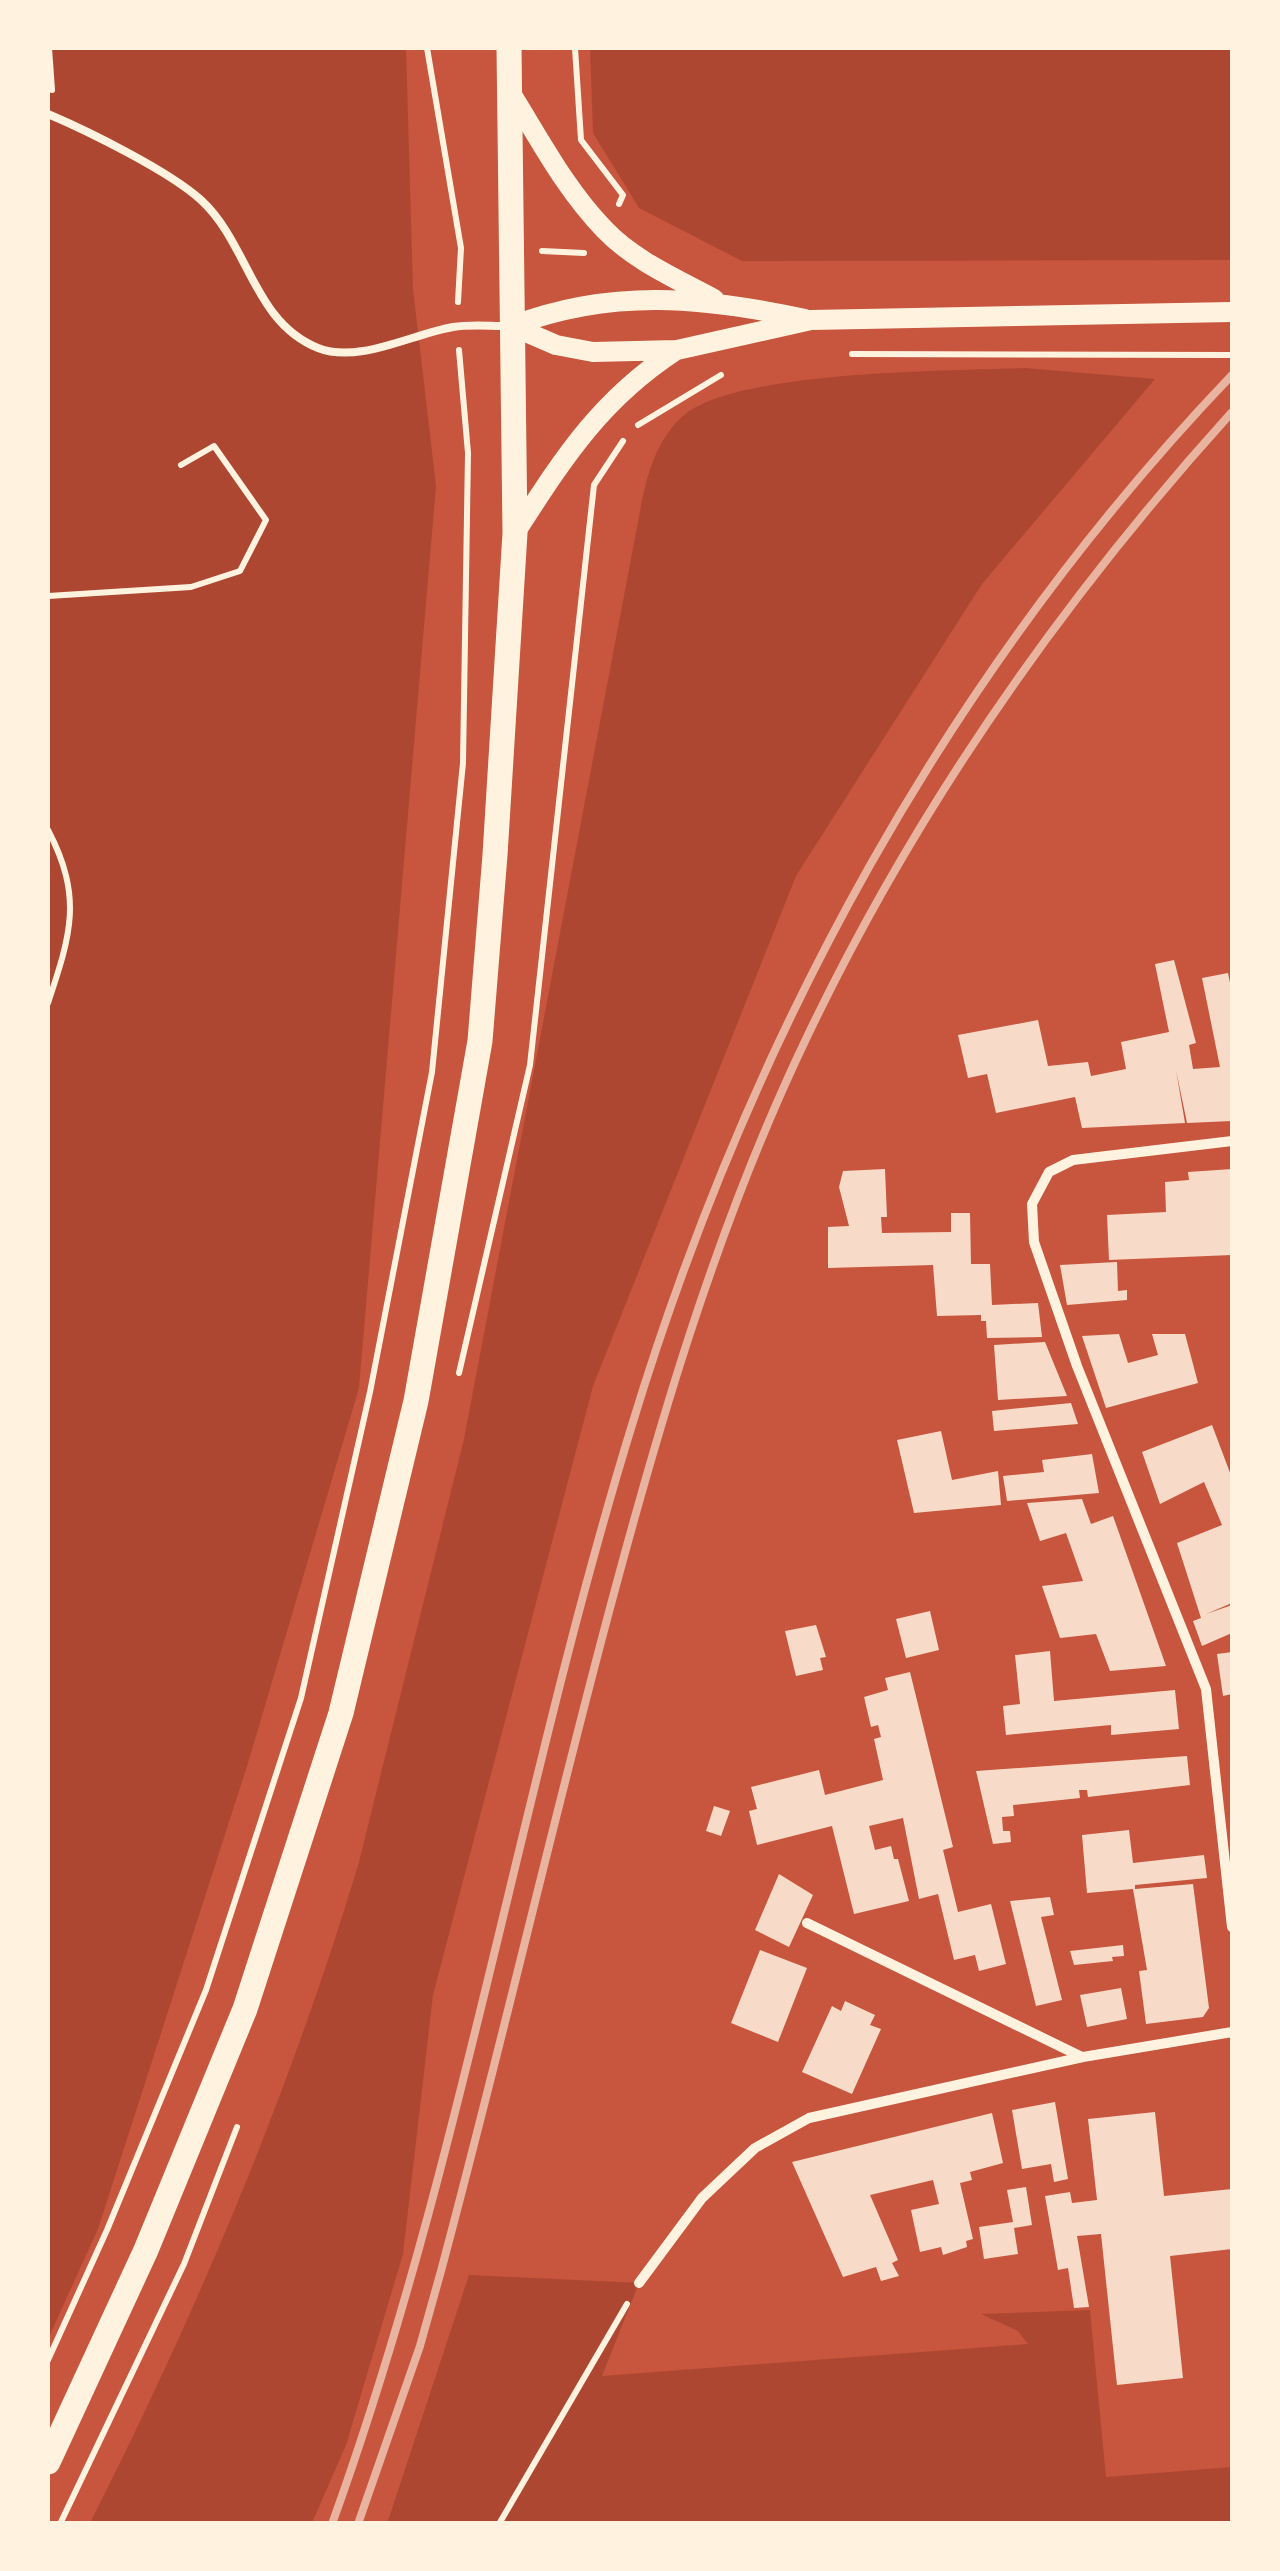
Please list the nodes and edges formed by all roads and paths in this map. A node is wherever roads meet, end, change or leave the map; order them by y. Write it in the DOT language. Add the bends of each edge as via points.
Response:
graph roads {
  1 [pos="49,48"];
  2 [pos="427,48"];
  3 [pos="510,48"];
  4 [pos="576,48"];
  5 [pos="512,95"];
  6 [pos="51,115"];
  7 [pos="605,230"];
  8 [pos="716,300"];
  9 [pos="1232,312"];
  10 [pos="811,320"];
  11 [pos="457,326"];
  12 [pos="512,326"];
  13 [pos="676,350"];
  14 [pos="838,354"];
  15 [pos="1232,355"];
  16 [pos="734,372"];
  17 [pos="630,429"];
  18 [pos="181,465"];
  19 [pos="516,533"];
  20 [pos="48,596"];
  21 [pos="48,830"];
  22 [pos="48,1003"];
  23 [pos="1232,1140"];
  24 [pos="807,1923"];
  25 [pos="1232,1928"];
  26 [pos="1232,2032"];
  27 [pos="1083,2057"];
  28 [pos="640,2283"];
  29 [pos="48,2360"];
  30 [pos="48,2462"];
  31 [pos="499,2524"];
  1 -- 6 [label="path"];
  2 -- 11 [label="path" via="460,248"];
  3 -- 5 [label="main road"];
  4 -- 7 [label="path" via="581,140 623,195"];
  5 -- 7 [label="main road"];
  5 -- 12 [label="main road"];
  6 -- 11 [label="lane" via="201,200 232,240 266,306 320,349 354,352"];
  7 -- 8 [label="main road"];
  8 -- 10 [label="main road"];
  8 -- 12 [label="main road" via="595,303"];
  9 -- 10 [label="main road"];
  10 -- 13 [label="main road"];
  11 -- 12 [label="lane"];
  11 -- 29 [label="path" via="468,453 463,763 432,1072 370,1392 301,1698 206,1990"];
  12 -- 13 [label="main road" via="593,352"];
  12 -- 19 [label="main road"];
  13 -- 19 [label="main road" via="605,405"];
  14 -- 15 [label="path"];
  16 -- 17 [label="path"];
  18 -- 20 [label="path" via="214,446 266,520 240,571 191,587"];
  19 -- 30 [label="main road" via="480,1041 416,1402 354,1658 245,2008 146,2250"];
  21 -- 22 [label="path" via="68,868 70,912"];
  23 -- 25 [label="street" via="1073,1160 1049,1172 1032,1204 1034,1242 1077,1366 1206,1689"];
  24 -- 27 [label="street"];
  26 -- 27 [label="street"];
  27 -- 28 [label="street" via="809,2118 755,2148 702,2198"];
  28 -- 31 [label="path"];
}
